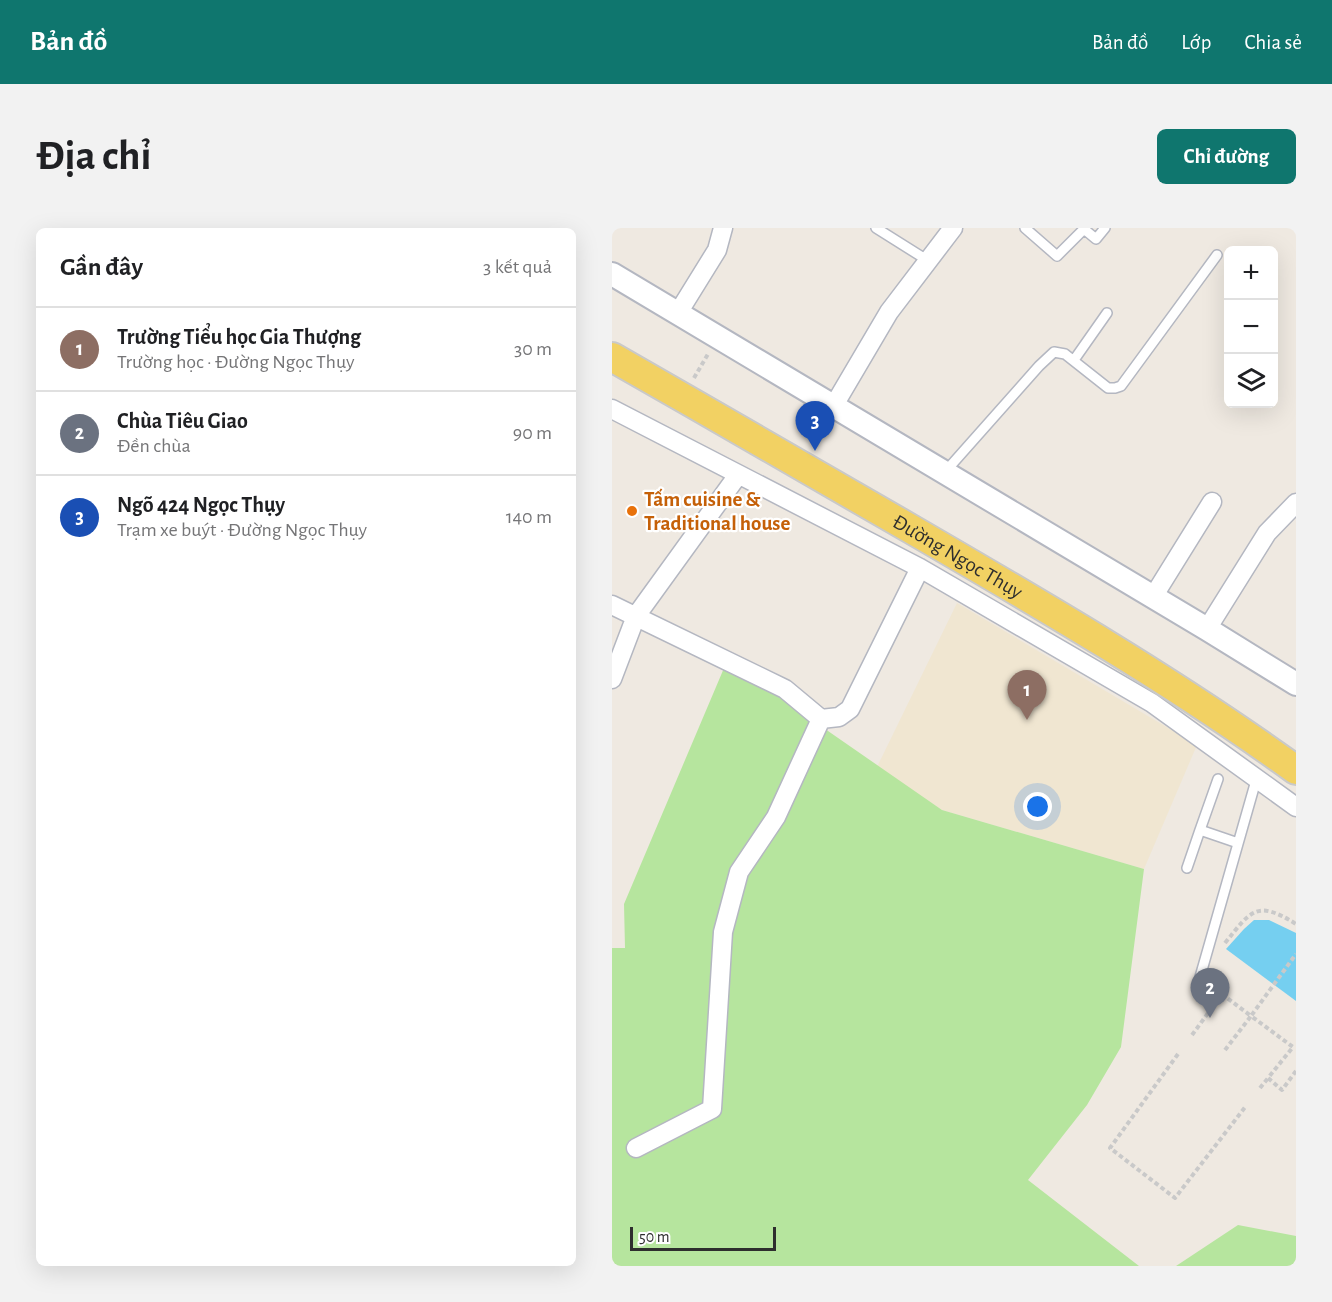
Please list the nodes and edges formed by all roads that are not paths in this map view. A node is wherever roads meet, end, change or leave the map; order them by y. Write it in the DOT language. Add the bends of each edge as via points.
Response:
graph roads {
  1 [pos="723,228"];
  2 [pos="876,228"];
  3 [pos="953,228"];
  4 [pos="1025,228"];
  5 [pos="1105,228"];
  6 [pos="1217,255"];
  7 [pos="927,260"];
  8 [pos="612,274"];
  9 [pos="678,313"];
  10 [pos="1107,313"];
  11 [pos="612,339"];
  12 [pos="612,357"];
  13 [pos="1074,360"];
  14 [pos="640,373"];
  15 [pos="832,407"];
  16 [pos="612,409"];
  17 [pos="945,472"];
  18 [pos="738,475"];
  19 [pos="1212,502"];
  20 [pos="1296,503"];
  21 [pos="920,568"];
  22 [pos="1153,597"];
  23 [pos="612,604"];
  24 [pos="636,616"];
  25 [pos="1206,628"];
  26 [pos="612,679"];
  27 [pos="1296,684"];
  28 [pos="821,719"];
  29 [pos="1296,770"];
  30 [pos="1257,777"];
  31 [pos="1218,779"];
  32 [pos="1296,807"];
  33 [pos="1200,830"];
  34 [pos="1238,843"];
  35 [pos="1187,868"];
  36 [pos="1200,977"];
  37 [pos="636,1148"];
  1 -- 9 [label="street" via="717,250"];
  2 -- 7 [label="lane"];
  3 -- 7 [label="street"];
  4 -- 5 [label="lane" via="1057,256 1084,230 1096,239"];
  6 -- 13 [label="lane" via="1121,386 1108,388"];
  7 -- 15 [label="street" via="889,312"];
  8 -- 9 [label="street"];
  9 -- 15 [label="street"];
  10 -- 13 [label="lane"];
  11 -- 14 [label="main road"];
  12 -- 14 [label="main road, Đường Ngọc Thụy"];
  13 -- 17 [label="lane" via="1058,351 1050,355"];
  14 -- 29 [label="main road, Đường Ngọc Thụy" via="1039,603 1234,726"];
  15 -- 17 [label="street"];
  16 -- 18 [label="street, Đường Ngọc Thụy"];
  17 -- 22 [label="street"];
  18 -- 21 [label="street, Đường Ngọc Thụy"];
  18 -- 24 [label="street"];
  19 -- 22 [label="street"];
  20 -- 25 [label="street" via="1267,533"];
  21 -- 28 [label="street" via="850,709 839,717"];
  21 -- 30 [label="street, Đường Ngọc Thụy" via="1152,703"];
  22 -- 25 [label="street"];
  23 -- 24 [label="street"];
  24 -- 26 [label="street"];
  24 -- 28 [label="street" via="785,689"];
  25 -- 27 [label="street"];
  28 -- 37 [label="street" via="776,817 739,872 723,932 712,1109"];
  30 -- 32 [label="street, Đường Ngọc Thụy"];
  30 -- 34 [label="lane"];
  31 -- 33 [label="lane"];
  33 -- 34 [label="lane"];
  33 -- 35 [label="lane"];
  34 -- 36 [label="lane"];
}
